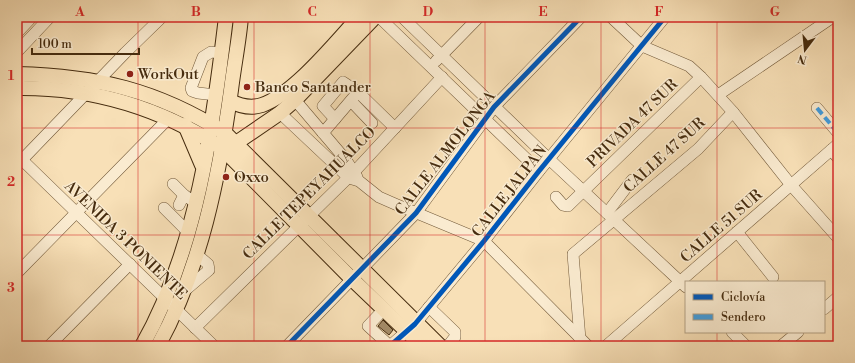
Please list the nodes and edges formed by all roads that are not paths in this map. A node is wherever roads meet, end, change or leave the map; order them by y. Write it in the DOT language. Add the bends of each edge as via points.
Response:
graph roads {
  1 [pos="32,17"];
  2 [pos="50,17"];
  3 [pos="162,17"];
  4 [pos="226,17"];
  5 [pos="359,17"];
  6 [pos="375,17"];
  7 [pos="379,17"];
  8 [pos="402,17"];
  9 [pos="479,17"];
  10 [pos="580,17"];
  11 [pos="611,17"];
  12 [pos="665,17"];
  13 [pos="833,19"];
  14 [pos="243,20"];
  15 [pos="17,33"];
  16 [pos="642,46"];
  17 [pos="17,52"];
  18 [pos="222,52"];
  19 [pos="442,56"];
  20 [pos="431,67"];
  21 [pos="17,74"];
  22 [pos="442,77"];
  23 [pos="702,78"];
  24 [pos="98,80"];
  25 [pos="17,88"];
  26 [pos="87,92"];
  27 [pos="294,94"];
  28 [pos="718,95"];
  29 [pos="354,97"];
  30 [pos="215,99"];
  31 [pos="230,101"];
  32 [pos="494,107"];
  33 [pos="817,108"];
  34 [pos="733,112"];
  35 [pos="280,113"];
  36 [pos="169,118"];
  37 [pos="484,118"];
  38 [pos="187,119"];
  39 [pos="335,119"];
  40 [pos="372,123"];
  41 [pos="211,125"];
  42 [pos="261,126"];
  43 [pos="395,128"];
  44 [pos="225,133"];
  45 [pos="324,133"];
  46 [pos="838,133"];
  47 [pos="208,139"];
  48 [pos="236,143"];
  49 [pos="222,148"];
  50 [pos="836,151"];
  51 [pos="250,157"];
  52 [pos="549,159"];
  53 [pos="19,160"];
  54 [pos="203,167"];
  55 [pos="539,171"];
  56 [pos="354,177"];
  57 [pos="632,180"];
  58 [pos="173,184"];
  59 [pos="791,185"];
  60 [pos="584,190"];
  61 [pos="556,197"];
  62 [pos="186,201"];
  63 [pos="164,208"];
  64 [pos="76,212"];
  65 [pos="416,212"];
  66 [pos="610,216"];
  67 [pos="303,221"];
  68 [pos="188,232"];
  69 [pos="737,232"];
  70 [pos="838,238"];
  71 [pos="484,242"];
  72 [pos="130,264"];
  73 [pos="17,273"];
  74 [pos="357,275"];
  75 [pos="773,277"];
  76 [pos="686,281"];
  77 [pos="683,284"];
  78 [pos="838,297"];
  79 [pos="165,299"];
  80 [pos="429,308"];
  81 [pos="825,308"];
  82 [pos="176,309"];
  83 [pos="384,309"];
  84 [pos="195,328"];
  85 [pos="733,333"];
  86 [pos="797,333"];
  87 [pos="415,338"];
  88 [pos="584,342"];
  89 [pos="49,346"];
  90 [pos="142,346"];
  91 [pos="158,346"];
  92 [pos="214,346"];
  93 [pos="287,346"];
  94 [pos="390,346"];
  95 [pos="440,346"];
  96 [pos="448,346"];
  97 [pos="606,346"];
  98 [pos="746,346"];
  99 [pos="781,346"];
  1 -- 15 [label="street"];
  2 -- 17 [label="street"];
  3 -- 24 [label="street"];
  4 -- 18 [label="main road"];
  5 -- 27 [label="main road"];
  6 -- 27 [label="main road"];
  7 -- 20 [label="street"];
  8 -- 19 [label="street"];
  9 -- 19 [label="street"];
  10 -- 32 [label="street, CALLE ALMOLONGA"];
  11 -- 16 [label="street"];
  12 -- 16 [label="street, CALLE JALPAN"];
  13 -- 28 [label="street"];
  14 -- 31 [label="main road"];
  16 -- 23 [label="street" via="689,66"];
  16 -- 52 [label="street, CALLE JALPAN"];
  18 -- 30 [label="main road"];
  18 -- 30 [label="street" via="211,52 204,57 191,88 192,91"];
  19 -- 20 [label="street"];
  19 -- 32 [label="street"];
  20 -- 22 [label="street"];
  21 -- 24 [label="main road"];
  22 -- 37 [label="street"];
  22 -- 43 [label="street, CALLE TEPEYAHUALCO"];
  23 -- 28 [label="street"];
  23 -- 60 [label="street, PRIVADA 47 SUR"];
  24 -- 26 [label="street"];
  24 -- 38 [label="main road" via="148,95"];
  25 -- 26 [label="main road"];
  26 -- 36 [label="main road"];
  26 -- 53 [label="street"];
  27 -- 31 [label="main road" via="261,106 240,106"];
  27 -- 35 [label="main road"];
  27 -- 45 [label="street"];
  28 -- 34 [label="street"];
  29 -- 39 [label="street"];
  29 -- 39 [label="street" via="342,82 324,102 323,106"];
  29 -- 40 [label="street"];
  29 -- 43 [label="street"];
  30 -- 38 [label="main road"];
  30 -- 41 [label="main road"];
  31 -- 44 [label="main road"];
  32 -- 37 [label="street, CALLE ALMOLONGA"];
  32 -- 52 [label="street"];
  33 -- 46 [label="street"];
  34 -- 59 [label="street"];
  34 -- 66 [label="street, CALLE 47 SUR" via="698,149"];
  35 -- 42 [label="main road"];
  35 -- 56 [label="street"];
  36 -- 38 [label="main road"];
  36 -- 64 [label="street"];
  37 -- 55 [label="street"];
  37 -- 65 [label="street, CALLE ALMOLONGA"];
  38 -- 41 [label="main road"];
  38 -- 47 [label="main road"];
  38 -- 54 [label="main road"];
  39 -- 45 [label="street"];
  41 -- 44 [label="main road"];
  41 -- 47 [label="main road"];
  42 -- 48 [label="main road"];
  42 -- 51 [label="main road"];
  43 -- 56 [label="street, CALLE TEPEYAHUALCO"];
  44 -- 48 [label="main road"];
  44 -- 49 [label="main road"];
  45 -- 56 [label="street"];
  47 -- 49 [label="main road"];
  47 -- 54 [label="main road"];
  48 -- 49 [label="main road"];
  48 -- 51 [label="main road"];
  49 -- 67 [label="main road"];
  49 -- 82 [label="main road" via="213,195 196,254"];
  50 -- 59 [label="street, CALLE 51 SUR"];
  51 -- 67 [label="main road"];
  52 -- 55 [label="street, CALLE JALPAN"];
  52 -- 60 [label="street"];
  53 -- 64 [label="street, AVENIDA 3 PONIENTE"];
  54 -- 62 [label="main road"];
  55 -- 71 [label="street, CALLE JALPAN"];
  56 -- 65 [label="street" via="379,196"];
  56 -- 67 [label="street, CALLE TEPEYAHUALCO"];
  57 -- 66 [label="street"];
  58 -- 62 [label="street"];
  59 -- 69 [label="street, CALLE 51 SUR"];
  59 -- 70 [label="street"];
  60 -- 61 [label="street, PRIVADA 47 SUR" via="568,206"];
  60 -- 66 [label="street"];
  62 -- 68 [label="main road"];
  63 -- 68 [label="street"];
  64 -- 72 [label="street, AVENIDA 3 PONIENTE"];
  64 -- 73 [label="street"];
  65 -- 71 [label="street"];
  65 -- 74 [label="street, CALLE ALMOLONGA"];
  66 -- 77 [label="street"];
  66 -- 88 [label="street" via="574,254"];
  67 -- 74 [label="main road"];
  67 -- 84 [label="street, CALLE TEPEYAHUALCO"];
  68 -- 79 [label="main road"];
  69 -- 75 [label="street"];
  69 -- 76 [label="street, CALLE 51 SUR"];
  71 -- 80 [label="street, CALLE JALPAN"];
  71 -- 88 [label="street"];
  72 -- 79 [label="street, AVENIDA 3 PONIENTE"];
  72 -- 89 [label="street"];
  74 -- 83 [label="main road"];
  74 -- 87 [label="main road"];
  74 -- 93 [label="street, CALLE ALMOLONGA"];
  77 -- 97 [label="street, CALLE 51 SUR"];
  78 -- 81 [label="street"];
  79 -- 82 [label="street, AVENIDA 3 PONIENTE"];
  79 -- 90 [label="main road"];
  80 -- 87 [label="street, CALLE JALPAN"];
  80 -- 96 [label="street" via="455,332 455,337"];
  82 -- 84 [label="street, AVENIDA 3 PONIENTE"];
  82 -- 91 [label="main road"];
  83 -- 87 [label="main road"];
  83 -- 94 [label="street" via="368,326"];
  84 -- 92 [label="street, AVENIDA 3 PONIENTE"];
  85 -- 98 [label="street"];
  86 -- 99 [label="street"];
  87 -- 94 [label="street, CALLE JALPAN"];
  87 -- 95 [label="main road"];
}
